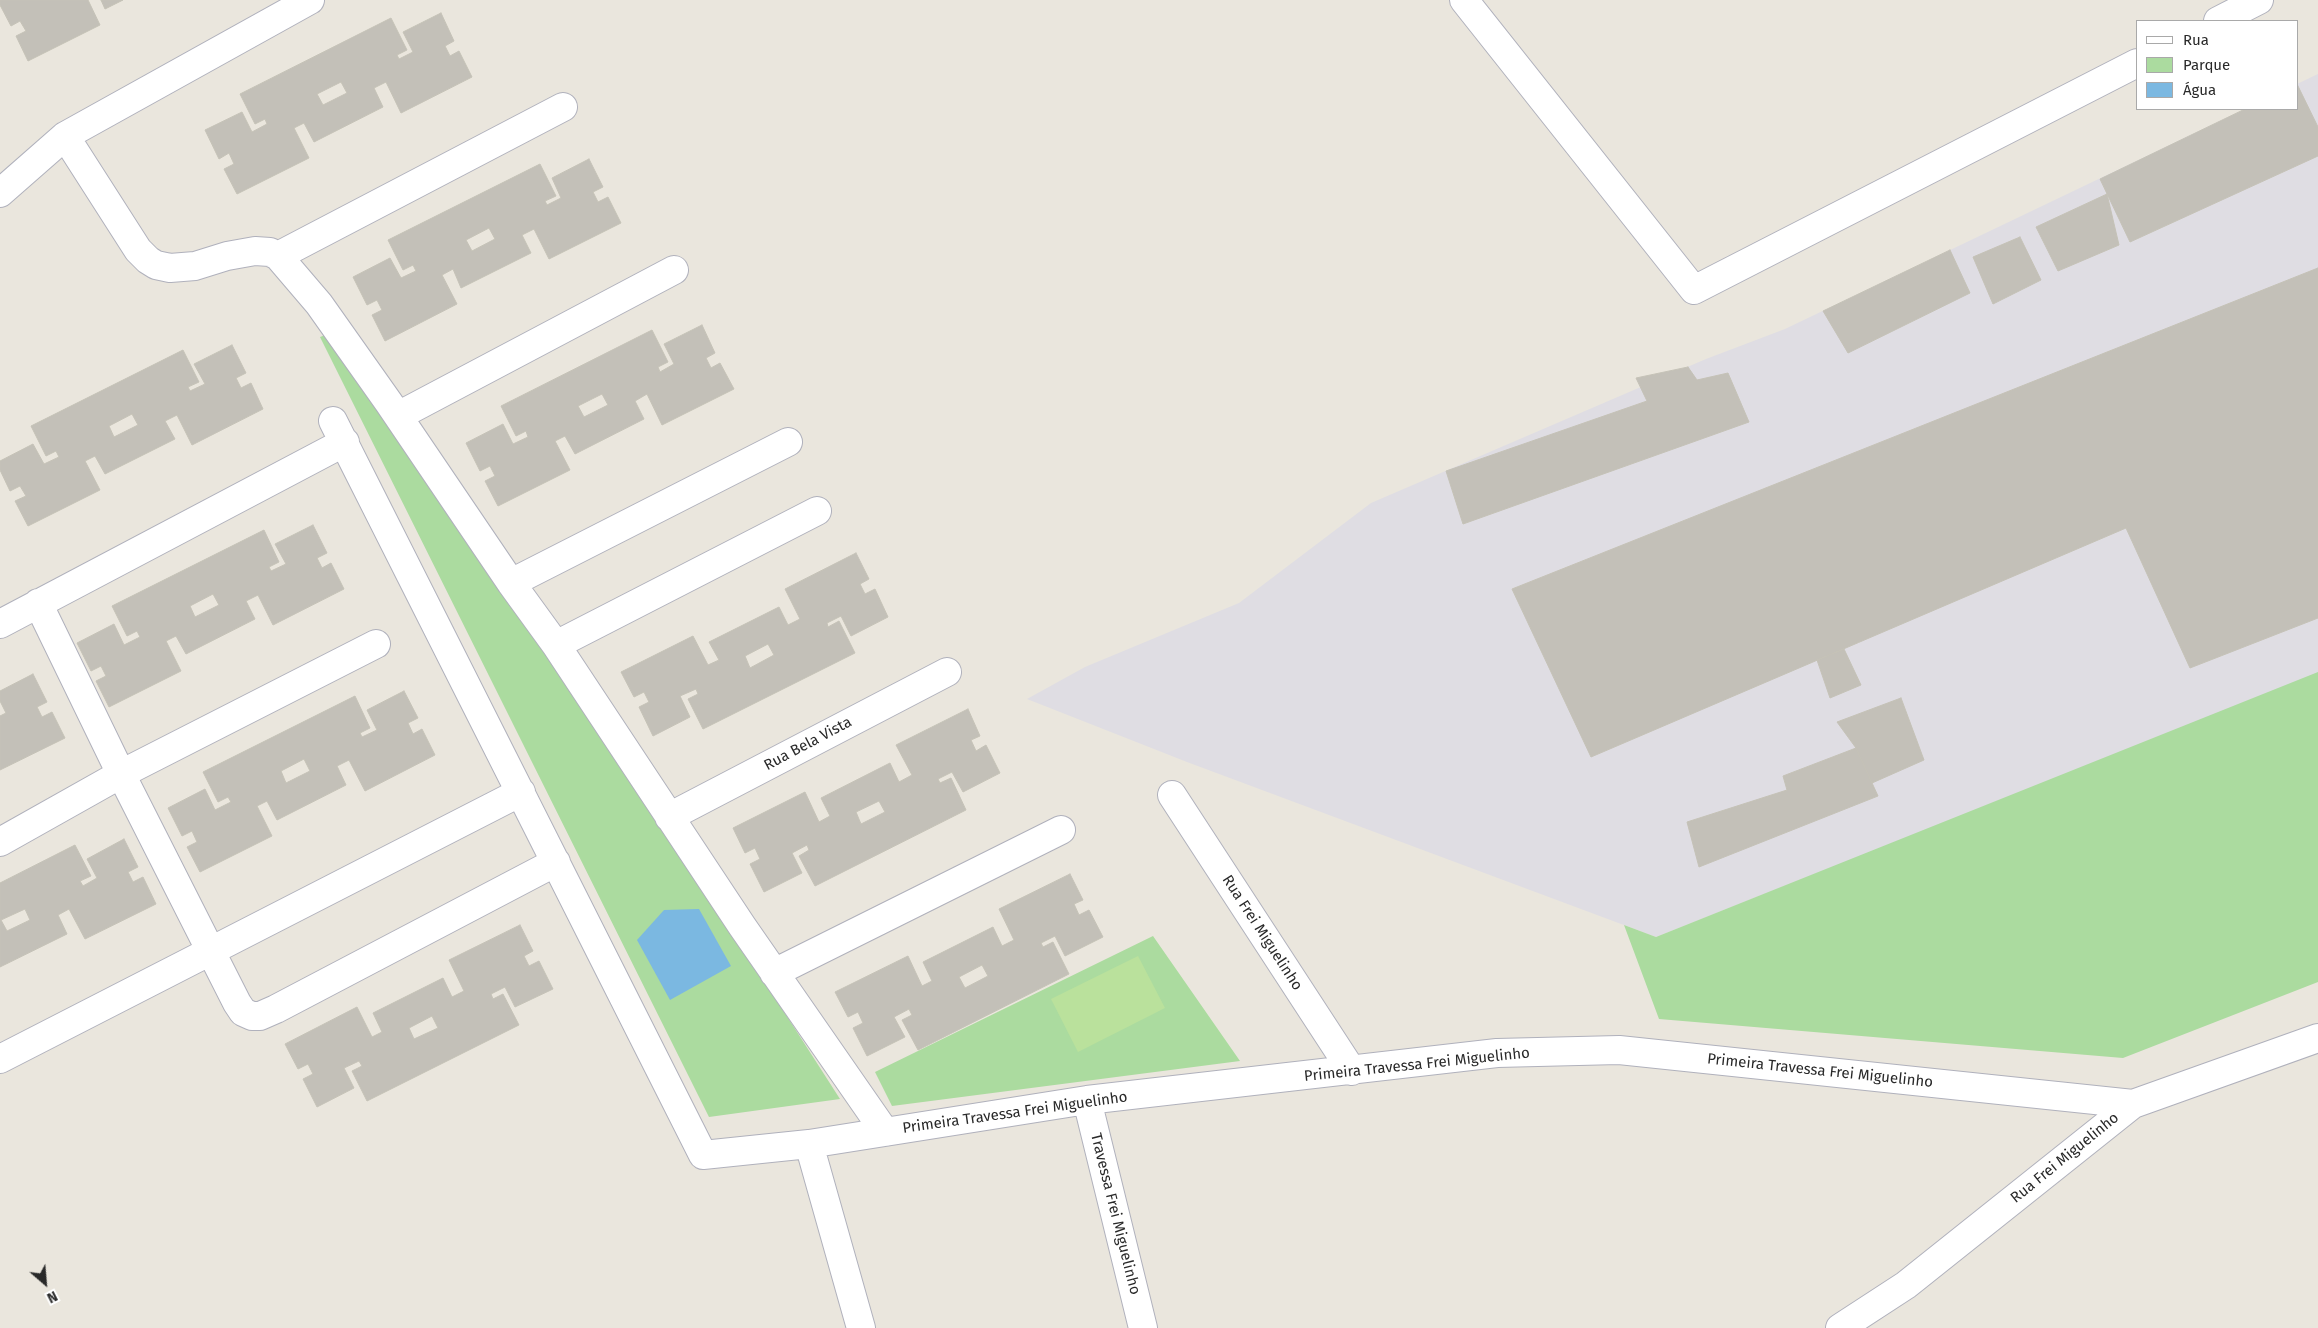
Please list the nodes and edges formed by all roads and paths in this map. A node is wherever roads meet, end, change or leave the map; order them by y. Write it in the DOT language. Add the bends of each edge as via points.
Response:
graph roads {
  1 [pos="310,0"];
  2 [pos="1464,0"];
  3 [pos="2259,0"];
  4 [pos="2220,20"];
  5 [pos="2136,64"];
  6 [pos="563,107"];
  7 [pos="66,136"];
  8 [pos="0,193"];
  9 [pos="278,256"];
  10 [pos="674,270"];
  11 [pos="398,416"];
  12 [pos="788,442"];
  13 [pos="817,511"];
  14 [pos="511,583"];
  15 [pos="38,602"];
  16 [pos="0,624"];
  17 [pos="376,644"];
  18 [pos="556,645"];
  19 [pos="947,672"];
  20 [pos="121,774"];
  21 [pos="520,792"];
  22 [pos="1172,795"];
  23 [pos="669,817"];
  24 [pos="1061,830"];
  25 [pos="0,842"];
  26 [pos="556,862"];
  27 [pos="210,950"];
  28 [pos="774,973"];
  29 [pos="2318,1038"];
  30 [pos="0,1058"];
  31 [pos="1352,1071"];
  32 [pos="1087,1100"];
  33 [pos="2133,1104"];
  34 [pos="885,1132"];
  35 [pos="809,1144"];
  36 [pos="861,1328"];
  37 [pos="1143,1328"];
  38 [pos="1840,1328"];
  1 -- 7 [label="street"];
  2 -- 5 [label="street" via="1694,290"];
  3 -- 4 [label="street"];
  6 -- 9 [label="street"];
  7 -- 8 [label="street"];
  7 -- 9 [label="street" via="138,250 156,266 195,266 254,251"];
  9 -- 11 [label="street" via="318,304"];
  10 -- 11 [label="street"];
  11 -- 14 [label="street"];
  12 -- 14 [label="street"];
  13 -- 18 [label="street"];
  14 -- 18 [label="street"];
  15 -- 16 [label="street"];
  15 -- 20 [label="street"];
  15 -- 21 [label="street" via="339,432"];
  17 -- 20 [label="street"];
  18 -- 23 [label="street"];
  19 -- 23 [label="street, Rua Bela Vista"];
  20 -- 25 [label="street"];
  20 -- 27 [label="street"];
  21 -- 26 [label="street"];
  21 -- 27 [label="street"];
  22 -- 31 [label="street, Rua Frei Miguelinho"];
  23 -- 28 [label="street"];
  24 -- 28 [label="street"];
  26 -- 27 [label="street" via="260,1016 244,1012"];
  26 -- 35 [label="street, Primeira Travessa Frei Miguelinho" via="703,1154"];
  27 -- 30 [label="street"];
  28 -- 34 [label="street"];
  29 -- 33 [label="street, Rua Frei Miguelinho"];
  31 -- 32 [label="street, Primeira Travessa Frei Miguelinho"];
  31 -- 33 [label="street, Primeira Travessa Frei Miguelinho" via="1497,1053 1619,1050"];
  32 -- 34 [label="street, Primeira Travessa Frei Miguelinho"];
  32 -- 37 [label="street, Travessa Frei Miguelinho"];
  33 -- 38 [label="street, Rua Frei Miguelinho" via="1906,1285"];
  34 -- 35 [label="street, Primeira Travessa Frei Miguelinho"];
  35 -- 36 [label="street"];
}
